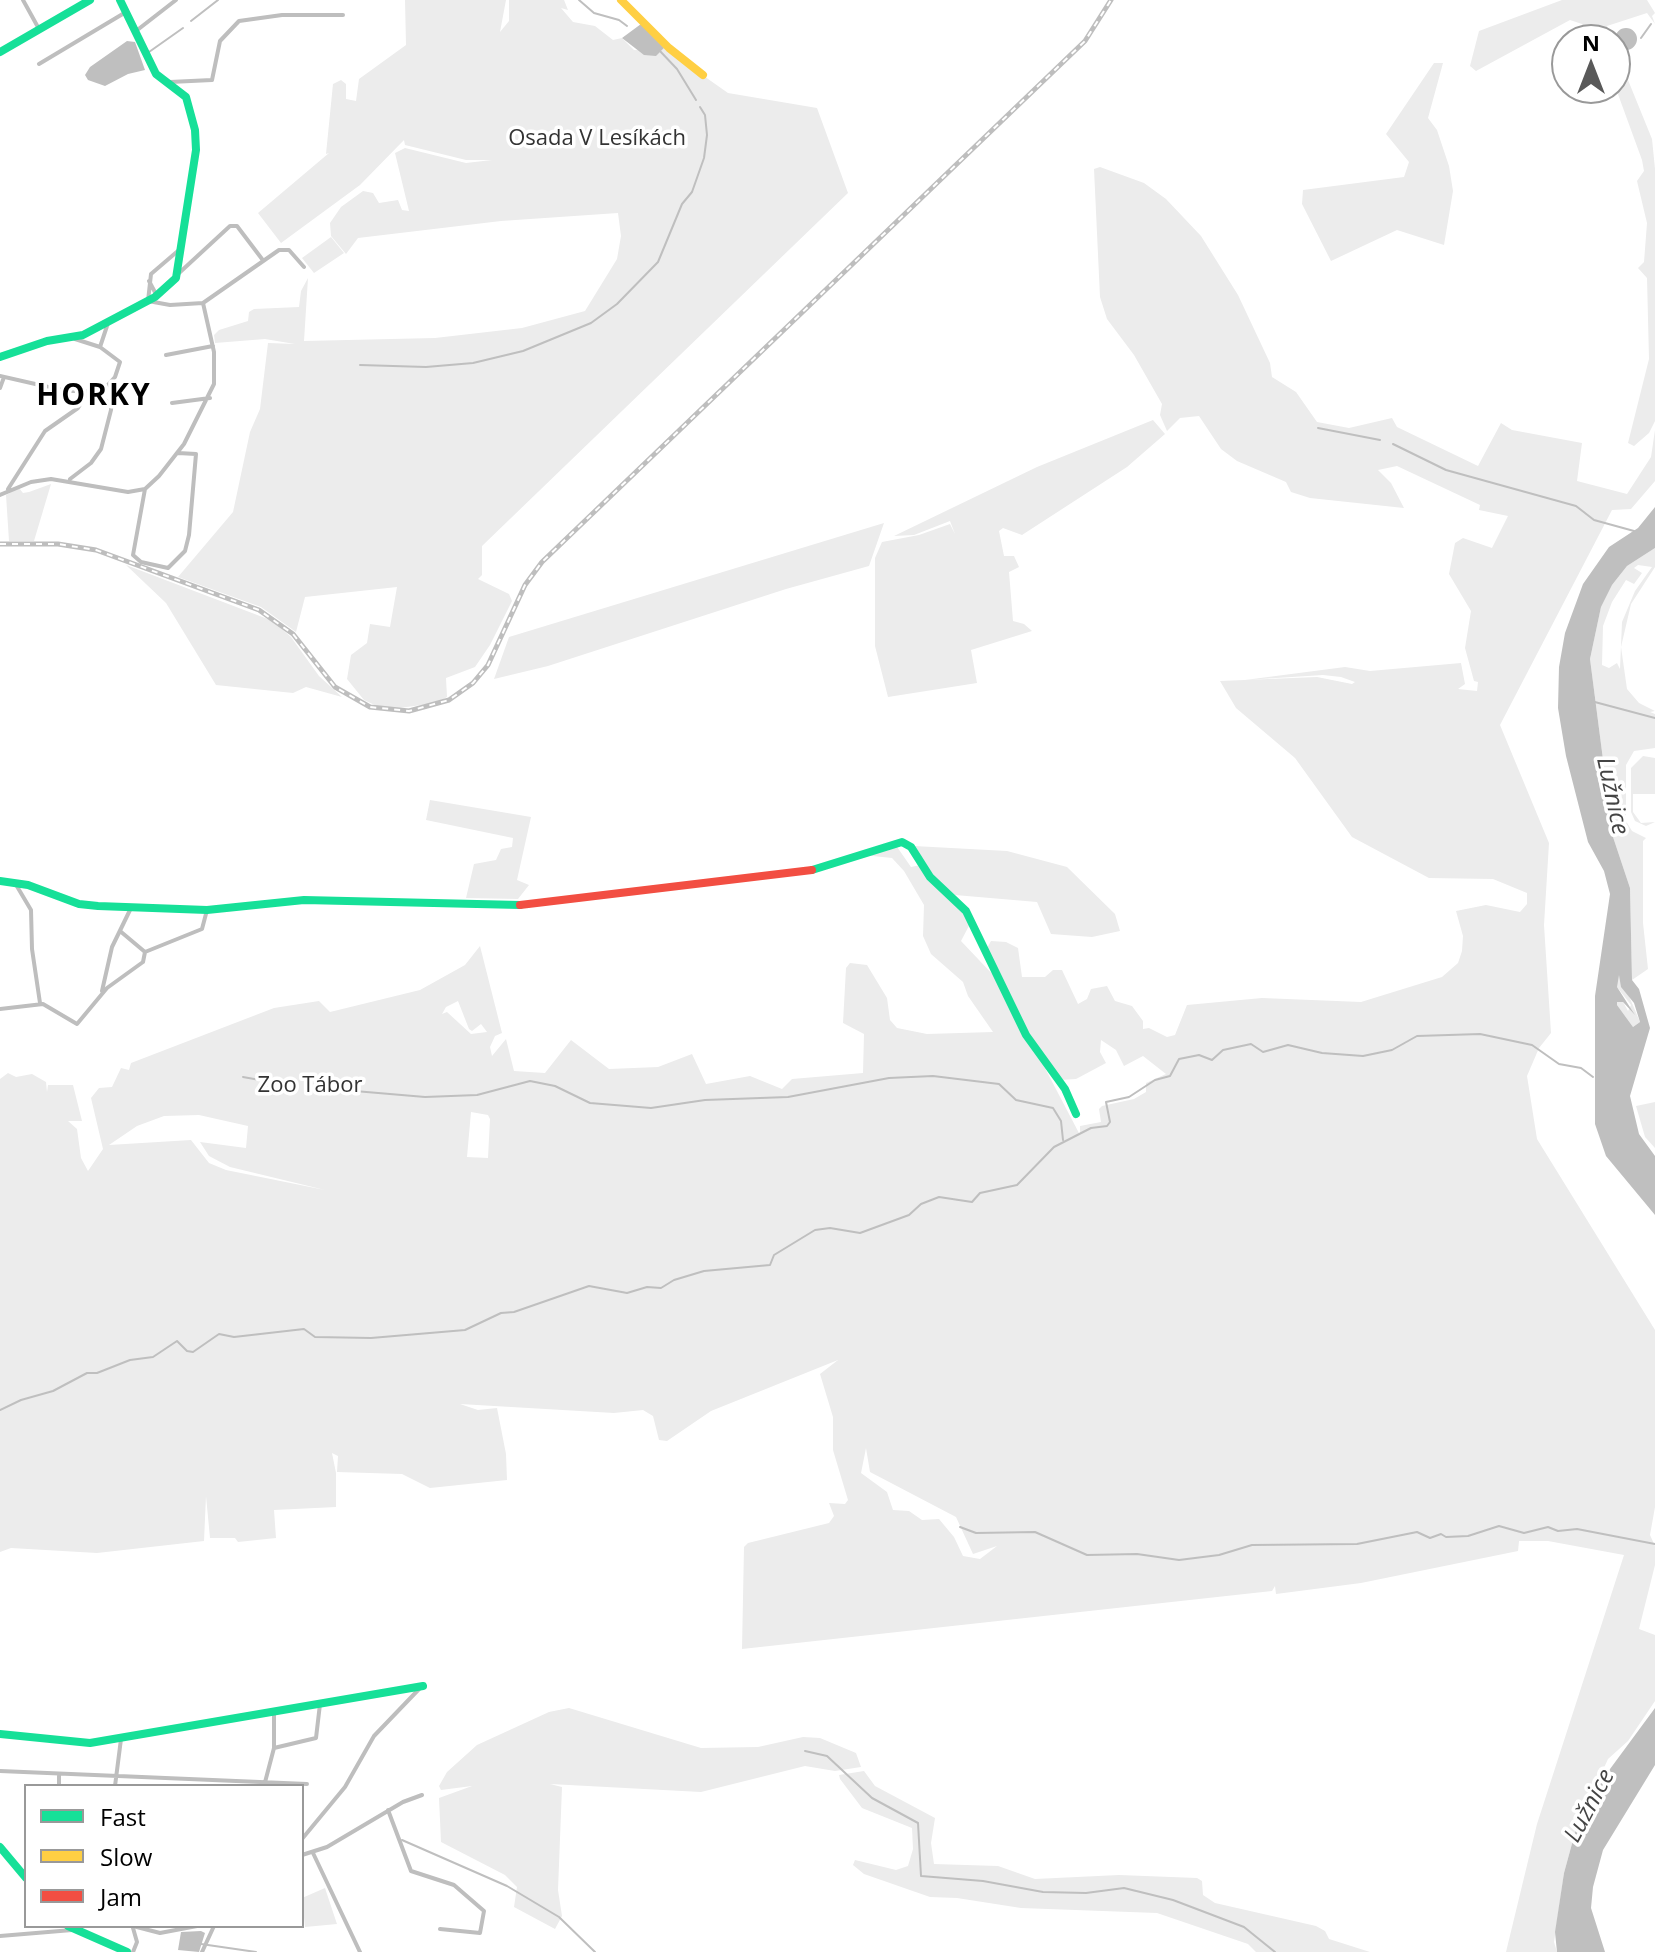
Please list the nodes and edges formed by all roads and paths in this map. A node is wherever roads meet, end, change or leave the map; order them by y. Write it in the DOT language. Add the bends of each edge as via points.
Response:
graph roads {
  1 [pos="23,0"];
  2 [pos="90,0"];
  3 [pos="120,0"];
  4 [pos="176,0"];
  5 [pos="621,0"];
  6 [pos="126,12"];
  7 [pos="343,15"];
  8 [pos="39,29"];
  9 [pos="136,31"];
  10 [pos="0,52"];
  11 [pos="39,64"];
  12 [pos="703,75"];
  13 [pos="163,81"];
  14 [pos="181,248"];
  15 [pos="262,259"];
  16 [pos="304,267"];
  17 [pos="177,275"];
  18 [pos="149,281"];
  19 [pos="157,296"];
  20 [pos="148,301"];
  21 [pos="203,303"];
  22 [pos="109,321"];
  23 [pos="70,337"];
  24 [pos="213,346"];
  25 [pos="100,347"];
  26 [pos="166,355"];
  27 [pos="0,357"];
  28 [pos="2,376"];
  29 [pos="113,380"];
  30 [pos="0,388"];
  31 [pos="91,391"];
  32 [pos="210,398"];
  33 [pos="172,403"];
  34 [pos="111,406"];
  35 [pos="178,453"];
  36 [pos="69,480"];
  37 [pos="145,489"];
  38 [pos="8,491"];
  39 [pos="0,495"];
  40 [pos="0,881"];
  41 [pos="14,882"];
  42 [pos="131,908"];
  43 [pos="207,910"];
  44 [pos="120,931"];
  45 [pos="145,952"];
  46 [pos="101,994"];
  47 [pos="40,1003"];
  48 [pos="0,1009"];
  49 [pos="1076,1114"];
  50 [pos="423,1686"];
  51 [pos="320,1704"];
  52 [pos="274,1712"];
  53 [pos="0,1734"];
  54 [pos="121,1739"];
  55 [pos="274,1748"];
  56 [pos="0,1771"];
  57 [pos="59,1775"];
  58 [pos="117,1778"];
  59 [pos="264,1783"];
  60 [pos="59,1784"];
  61 [pos="116,1784"];
  62 [pos="307,1784"];
  63 [pos="422,1795"];
  64 [pos="388,1810"];
  65 [pos="304,1837"];
  66 [pos="0,1847"];
  67 [pos="313,1853"];
  68 [pos="304,1855"];
  69 [pos="24,1876"];
  70 [pos="52,1928"];
  71 [pos="70,1928"];
  72 [pos="134,1928"];
  73 [pos="141,1928"];
  74 [pos="186,1928"];
  75 [pos="213,1928"];
  76 [pos="440,1929"];
  77 [pos="0,1936"];
  78 [pos="127,1952"];
  79 [pos="133,1952"];
  80 [pos="202,1952"];
  81 [pos="360,1952"];
  1 -- 8 [label="street"];
  2 -- 8 [label="street"];
  3 -- 6 [label="street"];
  4 -- 9 [label="street"];
  5 -- 12 [label="street"];
  6 -- 9 [label="street"];
  6 -- 11 [label="street"];
  7 -- 13 [label="street" via="239,21 220,41 210,82"];
  8 -- 10 [label="street"];
  9 -- 13 [label="street"];
  13 -- 14 [label="street" via="186,97 196,135"];
  14 -- 17 [label="street"];
  14 -- 18 [label="street" via="153,271"];
  15 -- 16 [label="street" via="288,249"];
  15 -- 17 [label="street" via="237,226 230,226"];
  15 -- 21 [label="street"];
  17 -- 19 [label="street"];
  18 -- 19 [label="street"];
  18 -- 20 [label="street"];
  19 -- 20 [label="street"];
  20 -- 21 [label="street"];
  20 -- 22 [label="street"];
  21 -- 24 [label="street"];
  22 -- 23 [label="street"];
  22 -- 25 [label="street"];
  23 -- 25 [label="street"];
  23 -- 27 [label="street"];
  24 -- 26 [label="street"];
  24 -- 32 [label="street" via="216,373"];
  25 -- 29 [label="street" via="120,362"];
  28 -- 30 [label="street"];
  28 -- 31 [label="street" via="54,389"];
  29 -- 31 [label="street"];
  29 -- 34 [label="street"];
  31 -- 34 [label="street"];
  31 -- 38 [label="street" via="39,438"];
  32 -- 33 [label="street"];
  32 -- 35 [label="street"];
  34 -- 36 [label="street" via="99,453"];
  35 -- 37 [label="street"];
  35 -- 37 [label="street" via="196,454 189,535 185,551 166,569 133,555"];
  36 -- 37 [label="street" via="116,492"];
  36 -- 38 [label="street" via="39,480"];
  38 -- 39 [label="street"];
  40 -- 41 [label="street"];
  41 -- 42 [label="street" via="84,905"];
  41 -- 47 [label="street" via="31,910"];
  42 -- 43 [label="street"];
  42 -- 44 [label="street"];
  43 -- 45 [label="street" via="200,931"];
  43 -- 49 [label="street" via="294,900 519,905 806,872 902,842 966,911 1032,1045 1065,1089"];
  44 -- 45 [label="street"];
  44 -- 46 [label="street"];
  45 -- 46 [label="street" via="143,962"];
  46 -- 47 [label="street" via="77,1024"];
  47 -- 48 [label="street"];
  50 -- 51 [label="street"];
  50 -- 65 [label="street" via="374,1736 345,1787"];
  51 -- 52 [label="street"];
  51 -- 55 [label="street" via="316,1738"];
  52 -- 54 [label="street"];
  52 -- 55 [label="street"];
  53 -- 54 [label="street" via="77,1743"];
  54 -- 58 [label="street"];
  55 -- 59 [label="street"];
  56 -- 57 [label="street"];
  57 -- 58 [label="street"];
  57 -- 60 [label="street"];
  58 -- 59 [label="street"];
  58 -- 61 [label="street"];
  59 -- 62 [label="street"];
  63 -- 64 [label="street"];
  64 -- 67 [label="street"];
  64 -- 76 [label="street" via="411,1871 454,1885 484,1911 480,1933"];
  66 -- 69 [label="street"];
  67 -- 68 [label="street"];
  67 -- 81 [label="street"];
  70 -- 71 [label="street"];
  70 -- 77 [label="street"];
  71 -- 78 [label="street"];
  72 -- 79 [label="street"];
  73 -- 74 [label="street" via="160,1933"];
  75 -- 80 [label="street"];
}
